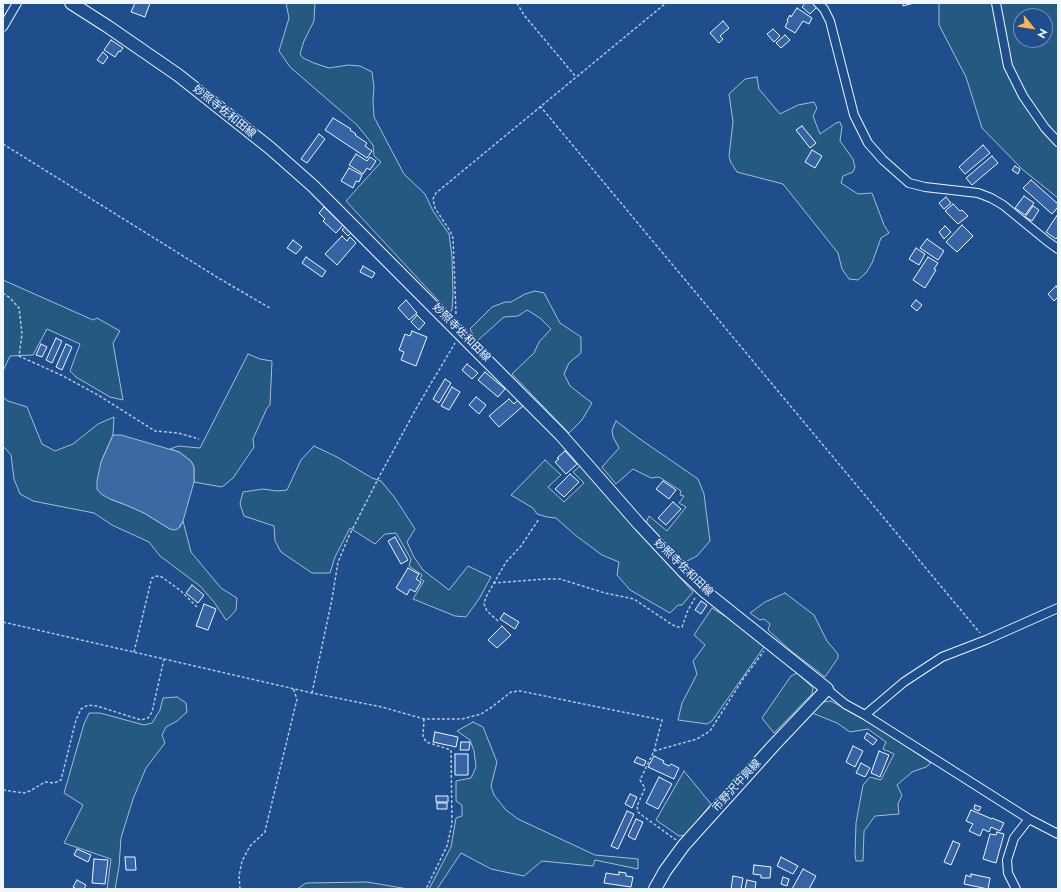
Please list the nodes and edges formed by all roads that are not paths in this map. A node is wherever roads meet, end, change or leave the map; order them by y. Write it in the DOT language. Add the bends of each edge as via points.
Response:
graph roads {
  1 [pos="18,3"];
  2 [pos="71,3"];
  3 [pos="818,3"];
  4 [pos="996,3"];
  5 [pos="3,27"];
  6 [pos="1058,142"];
  7 [pos="1058,249"];
  8 [pos="1058,608"];
  9 [pos="827,690"];
  10 [pos="865,715"];
  11 [pos="1029,819"];
  12 [pos="1058,834"];
  13 [pos="655,889"];
  14 [pos="1016,889"];
  1 -- 5 [label="street"];
  2 -- 9 [label="main road, 妙照寺佐和田線" via="178,75 270,148 313,186 561,435 683,571"];
  3 -- 7 [label="street" via="830,21 854,115 868,143 883,160 909,183 991,198"];
  4 -- 6 [label="street" via="1008,66 1023,96"];
  8 -- 10 [label="street" via="942,657 904,682"];
  9 -- 10 [label="street"];
  9 -- 13 [label="main road, 市野沢中興線" via="684,845"];
  10 -- 11 [label="street"];
  11 -- 12 [label="street"];
  11 -- 14 [label="street" via="1014,838 1008,860 1008,872"];
}
